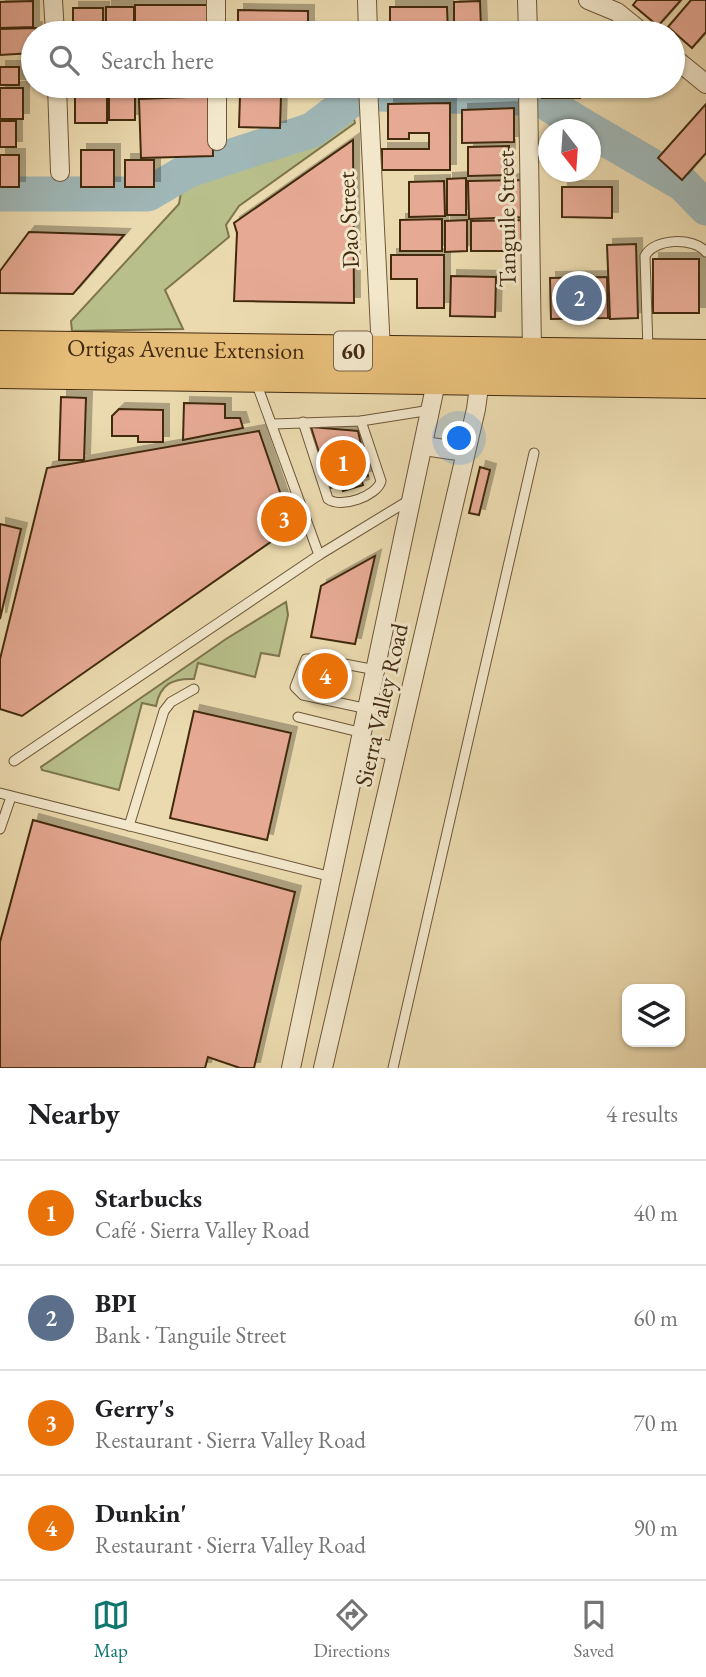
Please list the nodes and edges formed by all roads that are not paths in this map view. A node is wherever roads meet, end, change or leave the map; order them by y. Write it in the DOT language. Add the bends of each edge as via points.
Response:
graph roads {
  1 [pos="53,0"];
  2 [pos="216,0"];
  3 [pos="367,0"];
  4 [pos="527,0"];
  5 [pos="588,0"];
  6 [pos="54,21"];
  7 [pos="216,21"];
  8 [pos="368,21"];
  9 [pos="528,21"];
  10 [pos="628,21"];
  11 [pos="685,67"];
  12 [pos="706,84"];
  13 [pos="57,98"];
  14 [pos="217,98"];
  15 [pos="369,98"];
  16 [pos="528,98"];
  17 [pos="217,141"];
  18 [pos="60,172"];
  19 [pos="706,252"];
  20 [pos="0,346"];
  21 [pos="381,351"];
  22 [pos="532,352"];
  23 [pos="649,355"];
  24 [pos="706,355"];
  25 [pos="438,365"];
  26 [pos="481,366"];
  27 [pos="0,373"];
  28 [pos="255,378"];
  29 [pos="706,383"];
  30 [pos="432,410"];
  31 [pos="361,421"];
  32 [pos="303,422"];
  33 [pos="273,424"];
  34 [pos="424,446"];
  35 [pos="465,452"];
  36 [pos="534,453"];
  37 [pos="412,498"];
  38 [pos="319,555"];
  39 [pos="376,670"];
  40 [pos="194,689"];
  41 [pos="368,709"];
  42 [pos="298,717"];
  43 [pos="362,738"];
  44 [pos="396,751"];
  45 [pos="14,761"];
  46 [pos="0,793"];
  47 [pos="11,797"];
  48 [pos="129,826"];
  49 [pos="0,829"];
  50 [pos="332,877"];
  51 [pos="292,1068"];
  52 [pos="323,1068"];
  53 [pos="393,1068"];
  1 -- 6 [label="street"];
  2 -- 7 [label="street"];
  3 -- 8 [label="street"];
  4 -- 9 [label="street"];
  5 -- 10 [label="street"];
  11 -- 12 [label="street"];
  13 -- 18 [label="street"];
  14 -- 17 [label="street"];
  15 -- 21 [label="street, Dao Street"];
  16 -- 22 [label="street, Tanguile Street"];
  19 -- 23 [label="lane" via="695,244 661,243 649,248 645,256"];
  20 -- 21 [label="main road, Ortigas Avenue Extension / 60"];
  21 -- 25 [label="main road, Ortigas Avenue Extension / 60"];
  22 -- 23 [label="main road, Ortigas Avenue Extension / 60"];
  22 -- 26 [label="main road, Ortigas Avenue Extension / 60"];
  23 -- 24 [label="main road, Ortigas Avenue Extension / 60"];
  25 -- 26 [label="main road, Ortigas Avenue Extension / 60"];
  25 -- 28 [label="main road, Ortigas Avenue Extension / 60"];
  25 -- 30 [label="street, Sierra Valley Road"];
  26 -- 29 [label="main road, Ortigas Avenue Extension / 60"];
  26 -- 35 [label="street, Sierra Valley Road"];
  27 -- 28 [label="main road, Ortigas Avenue Extension / 60"];
  28 -- 33 [label="lane"];
  30 -- 31 [label="lane"];
  30 -- 34 [label="street, Sierra Valley Road"];
  31 -- 32 [label="lane"];
  31 -- 32 [label="lane" via="381,481 373,491 342,505 328,499"];
  32 -- 33 [label="lane"];
  33 -- 38 [label="lane"];
  34 -- 35 [label="street"];
  34 -- 37 [label="street, Sierra Valley Road"];
  35 -- 44 [label="street, Sierra Valley Road"];
  36 -- 53 [label="lane"];
  37 -- 38 [label="lane"];
  37 -- 39 [label="street, Sierra Valley Road"];
  38 -- 45 [label="lane"];
  39 -- 41 [label="street, Sierra Valley Road"];
  39 -- 41 [label="lane" via="306,659 295,687 303,695"];
  40 -- 48 [label="lane" via="164,711"];
  41 -- 43 [label="street, Sierra Valley Road"];
  42 -- 43 [label="lane"];
  43 -- 44 [label="street"];
  43 -- 50 [label="street, Sierra Valley Road"];
  44 -- 52 [label="street, Sierra Valley Road"];
  46 -- 47 [label="lane"];
  47 -- 48 [label="lane"];
  47 -- 49 [label="lane"];
  48 -- 50 [label="lane"];
  50 -- 51 [label="street, Sierra Valley Road"];
}
